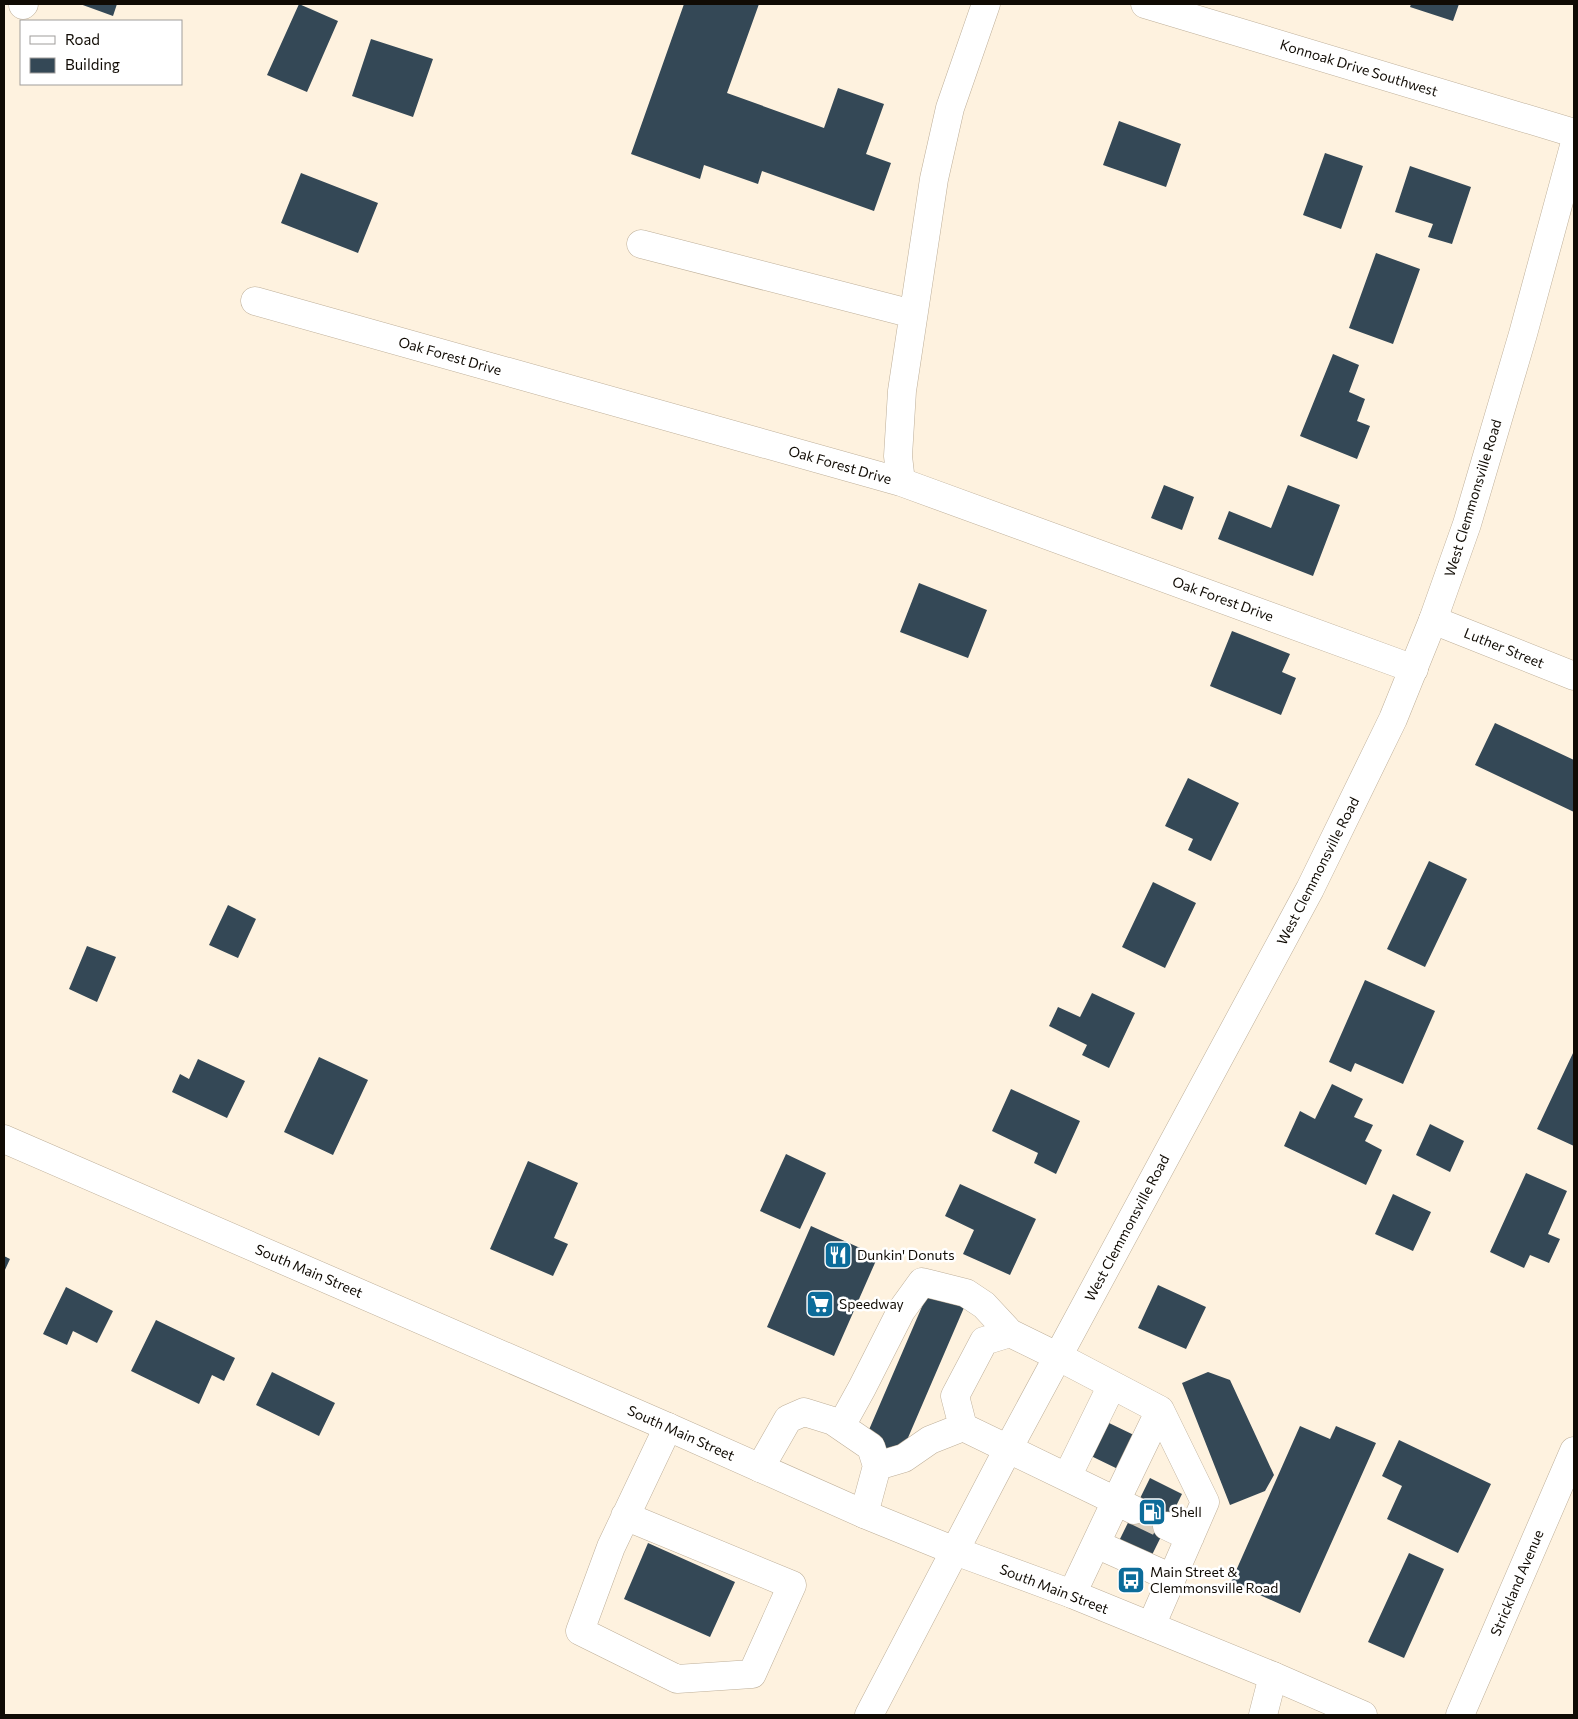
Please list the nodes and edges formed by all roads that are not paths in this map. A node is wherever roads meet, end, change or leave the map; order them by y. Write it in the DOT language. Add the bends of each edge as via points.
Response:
graph roads {
  1 [pos="986,4"];
  2 [pos="1145,4"];
  3 [pos="1574,133"];
  4 [pos="1574,146"];
  5 [pos="640,244"];
  6 [pos="254,301"];
  7 [pos="913,314"];
  8 [pos="901,482"];
  9 [pos="1434,620"];
  10 [pos="1414,668"];
  11 [pos="1574,676"];
  12 [pos="4,1139"];
  13 [pos="1010,1334"];
  14 [pos="1058,1357"];
  15 [pos="1112,1385"];
  16 [pos="1160,1410"];
  17 [pos="841,1426"];
  18 [pos="668,1427"];
  19 [pos="963,1427"];
  20 [pos="1008,1450"];
  21 [pos="1574,1451"];
  22 [pos="877,1466"];
  23 [pos="760,1468"];
  24 [pos="1067,1477"];
  25 [pos="1125,1505"];
  26 [pos="864,1514"];
  27 [pos="625,1516"];
  28 [pos="1096,1544"];
  29 [pos="955,1551"];
  30 [pos="1172,1578"];
  31 [pos="1072,1594"];
  32 [pos="1151,1626"];
  33 [pos="1273,1676"];
  34 [pos="869,1715"];
  35 [pos="1264,1715"];
  36 [pos="1362,1715"];
  37 [pos="1460,1715"];
  1 -- 7 [label="main road" via="948,116 934,179"];
  2 -- 3 [label="main road, Konnoak Drive Southwest"];
  4 -- 9 [label="main road, West Clemmonsville Road" via="1470,514"];
  5 -- 7 [label="main road"];
  6 -- 8 [label="main road, Oak Forest Drive"];
  7 -- 8 [label="main road" via="902,391 898,456"];
  8 -- 10 [label="main road, Oak Forest Drive"];
  9 -- 10 [label="main road, West Clemmonsville Road"];
  9 -- 11 [label="main road, Luther Street"];
  10 -- 14 [label="main road, West Clemmonsville Road" via="1393,719 1310,889"];
  12 -- 18 [label="main road, South Main Street"];
  13 -- 14 [label="main road"];
  13 -- 17 [label="main road" via="984,1305 966,1292 922,1282 901,1311"];
  13 -- 19 [label="main road" via="984,1341 955,1396"];
  14 -- 15 [label="main road"];
  14 -- 20 [label="main road, West Clemmonsville Road"];
  15 -- 16 [label="main road"];
  15 -- 24 [label="main road"];
  16 -- 25 [label="main road"];
  16 -- 30 [label="main road" via="1205,1502 1178,1532"];
  17 -- 22 [label="main road" via="871,1447"];
  17 -- 23 [label="main road" via="804,1412 788,1419"];
  18 -- 23 [label="main road, South Main Street"];
  18 -- 27 [label="main road"];
  19 -- 20 [label="main road"];
  19 -- 22 [label="main road" via="930,1440 904,1458"];
  20 -- 24 [label="main road"];
  20 -- 29 [label="main road, West Clemmonsville Road"];
  21 -- 37 [label="main road, Strickland Avenue"];
  22 -- 26 [label="main road"];
  23 -- 26 [label="main road, South Main Street"];
  24 -- 25 [label="main road"];
  25 -- 28 [label="main road"];
  26 -- 29 [label="main road, South Main Street"];
  27 -- 27 [label="main road" via="610,1547 580,1631 677,1679 752,1674 792,1585"];
  28 -- 30 [label="main road"];
  28 -- 31 [label="main road"];
  29 -- 31 [label="main road, South Main Street"];
  29 -- 34 [label="main road, West Clemmonsville Road"];
  30 -- 32 [label="main road"];
  31 -- 32 [label="main road, South Main Street"];
  32 -- 33 [label="main road, South Main Street"];
  33 -- 35 [label="main road"];
  33 -- 36 [label="main road, South Main Street"];
}
